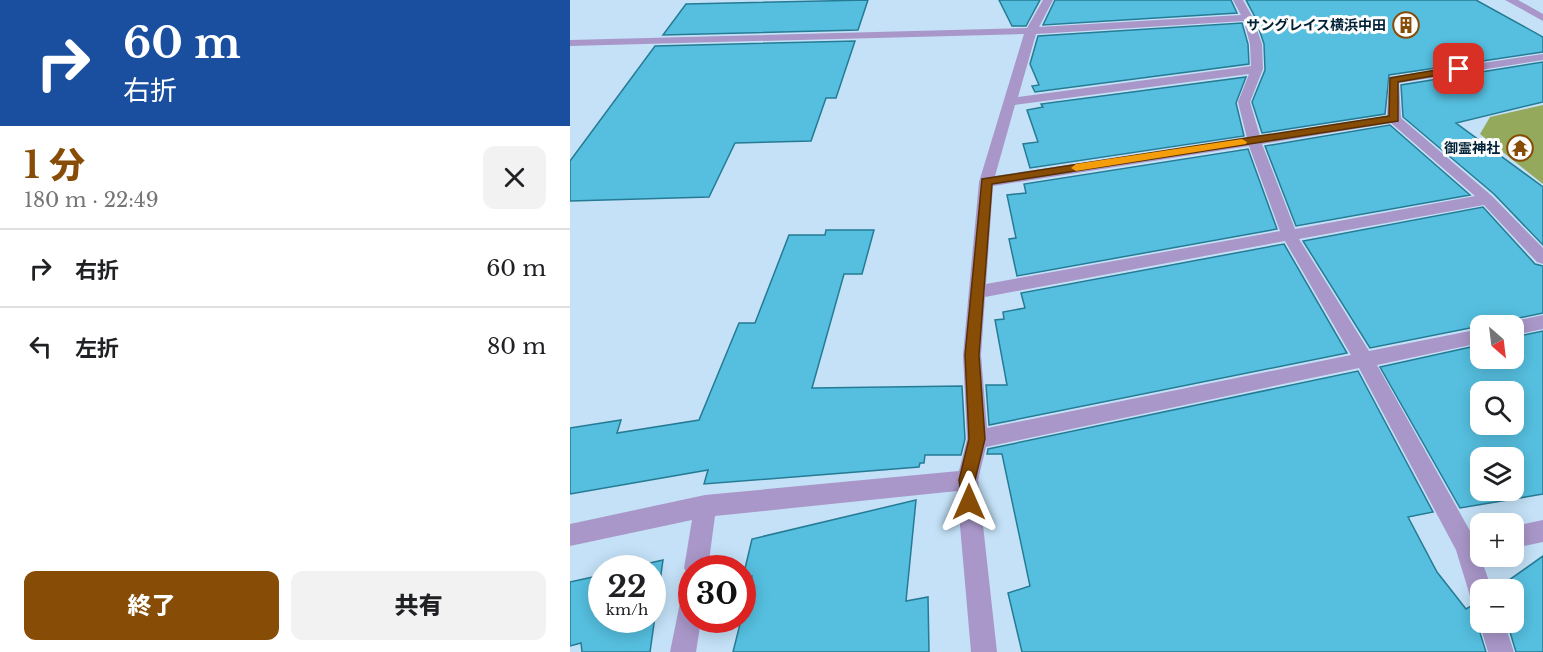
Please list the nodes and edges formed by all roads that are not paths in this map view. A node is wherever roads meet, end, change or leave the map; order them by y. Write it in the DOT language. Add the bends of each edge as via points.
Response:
graph roads {
  1 [pos="1048,0"];
  2 [pos="1238,0"];
  3 [pos="1510,0"];
  4 [pos="1248,18"];
  5 [pos="1543,18"];
  6 [pos="1031,31"];
  7 [pos="570,43"];
  8 [pos="1543,57"];
  9 [pos="1257,69"];
  10 [pos="1011,102"];
  11 [pos="1394,118"];
  12 [pos="1254,140"];
  13 [pos="986,182"];
  14 [pos="1487,199"];
  15 [pos="1289,236"];
  16 [pos="1543,258"];
  17 [pos="978,292"];
  18 [pos="1543,322"];
  19 [pos="1524,326"];
  20 [pos="1470,338"];
  21 [pos="1365,361"];
  22 [pos="977,439"];
  23 [pos="967,480"];
  24 [pos="705,506"];
  25 [pos="1543,531"];
  26 [pos="570,535"];
  27 [pos="1524,535"];
  28 [pos="1470,540"];
  29 [pos="698,555"];
  30 [pos="686,633"];
  31 [pos="1495,633"];
  32 [pos="683,652"];
  33 [pos="984,652"];
  34 [pos="1501,652"];
  1 -- 6 [label="street"];
  2 -- 4 [label="street"];
  3 -- 5 [label="street"];
  4 -- 6 [label="street"];
  4 -- 9 [label="street" via="1256,44"];
  6 -- 7 [label="street"];
  6 -- 10 [label="street"];
  8 -- 11 [label="street" via="1393,80"];
  9 -- 10 [label="street"];
  9 -- 12 [label="street" via="1244,102"];
  10 -- 13 [label="street"];
  11 -- 12 [label="street"];
  11 -- 14 [label="street"];
  12 -- 13 [label="street"];
  12 -- 15 [label="street"];
  13 -- 17 [label="street"];
  14 -- 15 [label="street"];
  14 -- 16 [label="street"];
  15 -- 17 [label="street"];
  15 -- 21 [label="street"];
  17 -- 22 [label="street" via="972,355"];
  18 -- 19 [label="street"];
  20 -- 21 [label="street"];
  21 -- 22 [label="street"];
  21 -- 28 [label="street"];
  22 -- 23 [label="street"];
  23 -- 24 [label="street"];
  23 -- 33 [label="street"];
  24 -- 26 [label="street"];
  24 -- 29 [label="street"];
  25 -- 27 [label="street"];
  30 -- 32 [label="street"];
  31 -- 34 [label="street"];
}
